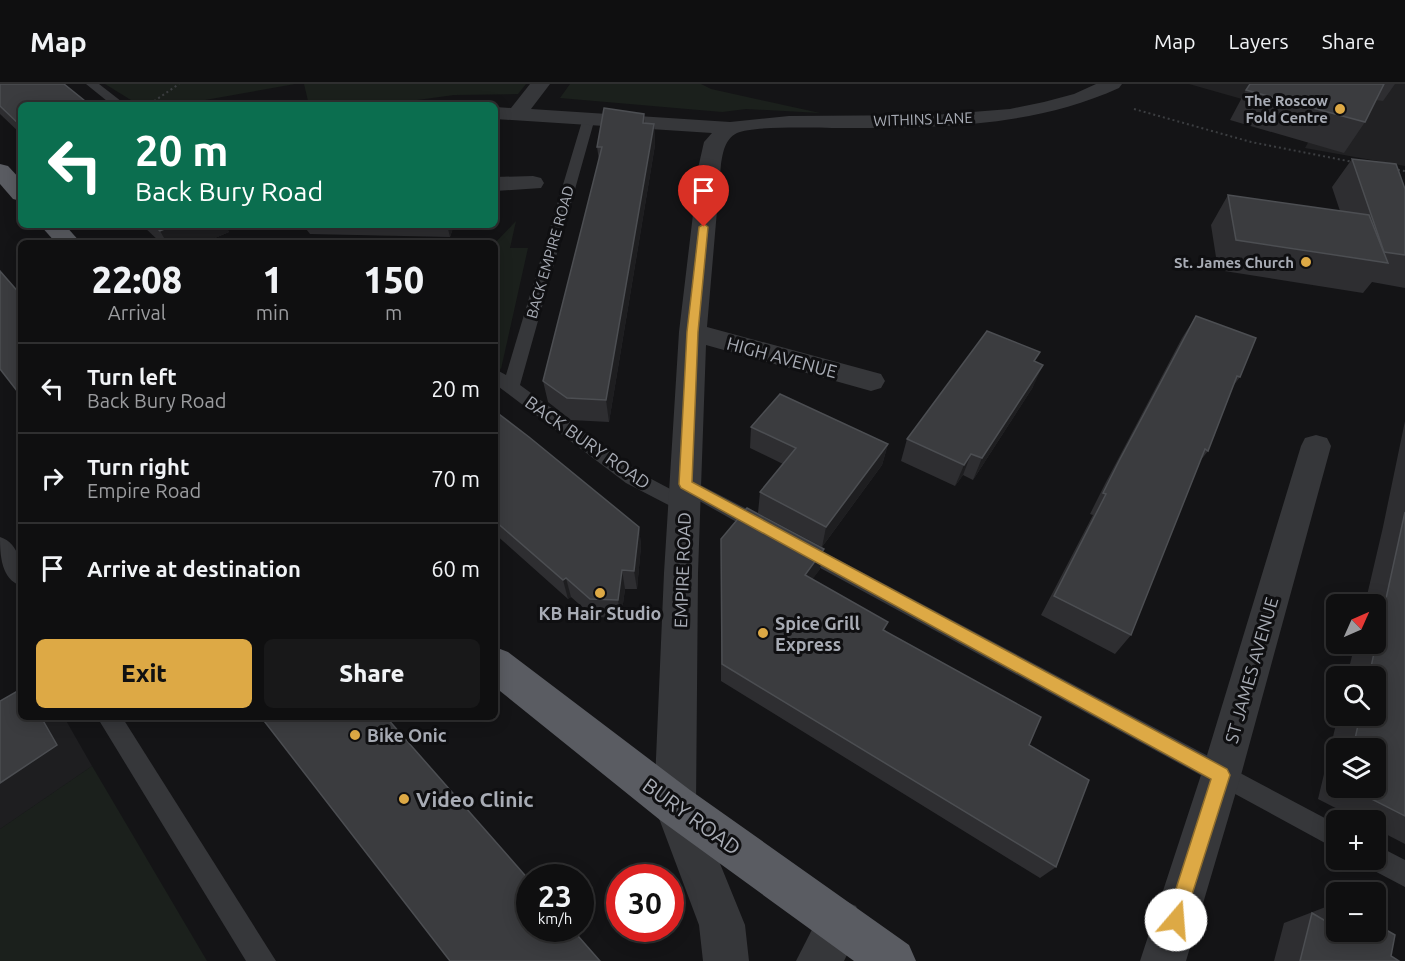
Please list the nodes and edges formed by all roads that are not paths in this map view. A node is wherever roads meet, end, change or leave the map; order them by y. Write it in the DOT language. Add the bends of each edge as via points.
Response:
graph roads {
  1 [pos="92,84"];
  2 [pos="540,84"];
  3 [pos="1112,84"];
  4 [pos="116,102"];
  5 [pos="498,113"];
  6 [pos="518,113"];
  7 [pos="589,118"];
  8 [pos="730,128"];
  9 [pos="533,183"];
  10 [pos="498,184"];
  11 [pos="55,228"];
  12 [pos="66,240"];
  13 [pos="693,332"];
  14 [pos="498,377"];
  15 [pos="871,381"];
  16 [pos="511,387"];
  17 [pos="1316,446"];
  18 [pos="685,495"];
  19 [pos="0,545"];
  20 [pos="18,572"];
  21 [pos="498,666"];
  22 [pos="111,720"];
  23 [pos="1221,775"];
  24 [pos="675,805"];
  25 [pos="1326,832"];
  26 [pos="1386,864"];
  27 [pos="1405,874"];
  28 [pos="840,922"];
  29 [pos="262,961"];
  30 [pos="726,961"];
  31 [pos="819,961"];
  32 [pos="893,961"];
  33 [pos="1163,961"];
  1 -- 4 [label="lane"];
  2 -- 6 [label="street"];
  3 -- 8 [label="street, WITHINS LANE" via="1064,104 991,116 756,123"];
  5 -- 6 [label="street, WITHINS LANE"];
  6 -- 7 [label="street, WITHINS LANE"];
  7 -- 8 [label="street, WITHINS LANE"];
  7 -- 16 [label="lane, BACK EMPIRE ROAD"];
  8 -- 13 [label="street, EMPIRE ROAD" via="715,142 710,164"];
  9 -- 10 [label="street"];
  11 -- 12 [label="highway"];
  13 -- 15 [label="street, HIGH AVENUE"];
  13 -- 18 [label="street, EMPIRE ROAD"];
  14 -- 16 [label="lane, BACK BURY ROAD"];
  16 -- 18 [label="lane, BACK BURY ROAD" via="633,478"];
  17 -- 23 [label="street, ST JAMES AVENUE"];
  18 -- 23 [label="lane, BACK BURY ROAD"];
  18 -- 24 [label="street, EMPIRE ROAD"];
  19 -- 20 [label="lane"];
  21 -- 24 [label="highway, BURY ROAD"];
  22 -- 29 [label="lane"];
  23 -- 25 [label="lane, BACK BURY ROAD"];
  23 -- 33 [label="street, ST JAMES AVENUE"];
  24 -- 28 [label="highway, BURY ROAD"];
  24 -- 30 [label="street" via="722,925"];
  26 -- 27 [label="lane"];
  28 -- 31 [label="street"];
  28 -- 32 [label="highway, BURY ROAD"];
}
